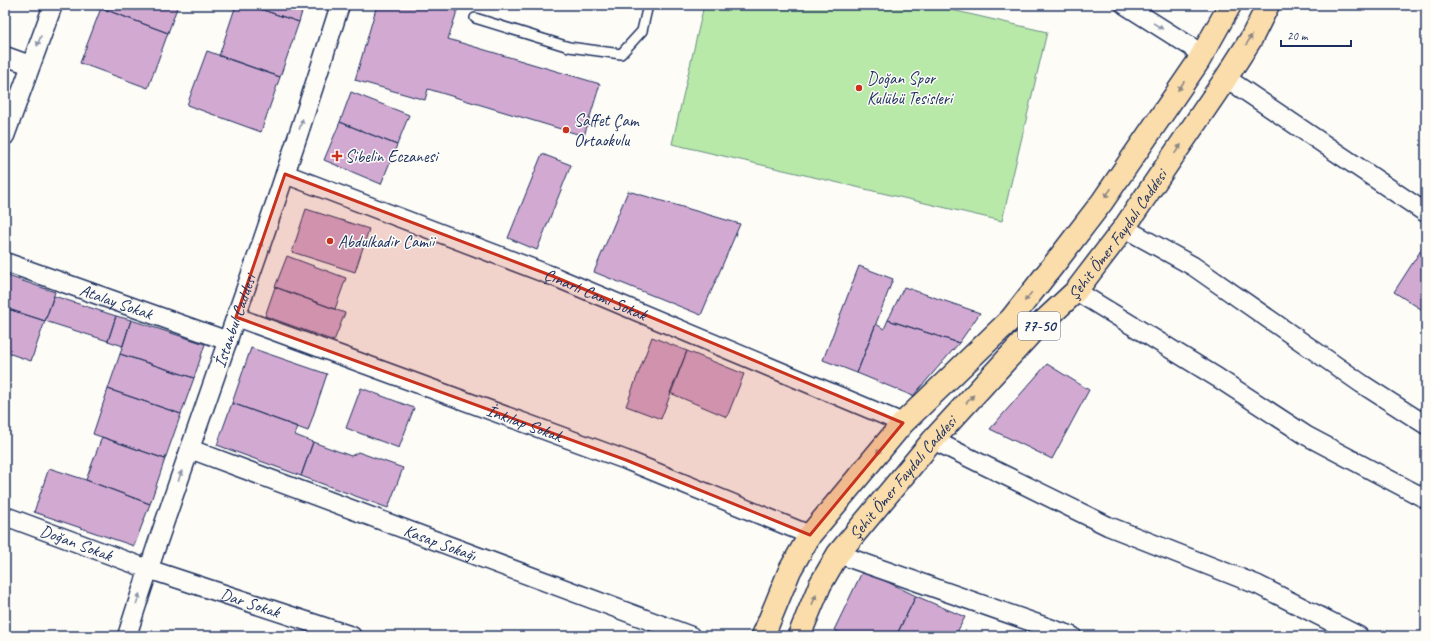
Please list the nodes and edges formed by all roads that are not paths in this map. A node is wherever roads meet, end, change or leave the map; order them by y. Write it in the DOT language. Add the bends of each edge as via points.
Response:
graph roads {
  1 [pos="53,5"];
  2 [pos="340,5"];
  3 [pos="648,5"];
  4 [pos="1125,5"];
  5 [pos="1230,5"];
  6 [pos="1268,5"];
  7 [pos="475,18"];
  8 [pos="5,56"];
  9 [pos="1198,62"];
  10 [pos="30,65"];
  11 [pos="1226,78"];
  12 [pos="5,136"];
  13 [pos="285,174"];
  14 [pos="1426,213"];
  15 [pos="1124,228"];
  16 [pos="5,262"];
  17 [pos="1076,291"];
  18 [pos="236,317"];
  19 [pos="228,341"];
  20 [pos="903,423"];
  21 [pos="1426,425"];
  22 [pos="933,440"];
  23 [pos="190,449"];
  24 [pos="1426,499"];
  25 [pos="5,516"];
  26 [pos="810,534"];
  27 [pos="838,554"];
  28 [pos="148,569"];
  29 [pos="127,636"];
  30 [pos="352,636"];
  31 [pos="691,636"];
  32 [pos="763,636"];
  33 [pos="799,636"];
  34 [pos="1072,636"];
  35 [pos="1359,636"];
  1 -- 10 [label="street, one-way"];
  13 -- 2 [label="street, İstanbul Caddesi, one-way"];
  3 -- 7 [label="lane" via="642,31 621,54 569,47"];
  4 -- 9 [label="street, one-way" via="1193,48 1197,53"];
  5 -- 9 [label="main road, Şehit Ömer Faydalı Caddesi / 77-50"];
  11 -- 6 [label="main road, Şehit Ömer Faydalı Caddesi / 77-50, one-way" via="1251,39"];
  8 -- 10 [label="street"];
  9 -- 20 [label="main road, Şehit Ömer Faydalı Caddesi / 77-50, one-way" via="1102,202 1011,319"];
  10 -- 12 [label="street"];
  11 -- 14 [label="street"];
  15 -- 11 [label="main road, Şehit Ömer Faydalı Caddesi / 77-50, one-way"];
  18 -- 13 [label="street, İstanbul Caddesi, one-way"];
  13 -- 20 [label="street, Çınarlı Cami Sokak" via="555,277"];
  15 -- 17 [label="main road, Şehit Ömer Faydalı Caddesi / 77-50"];
  15 -- 21 [label="street" via="1193,266 1362,384"];
  16 -- 19 [label="street, Atalay Sokak"];
  22 -- 17 [label="main road, Şehit Ömer Faydalı Caddesi / 77-50, one-way" via="1032,332"];
  17 -- 24 [label="street" via="1218,378 1306,436"];
  18 -- 19 [label="street, İstanbul Caddesi"];
  18 -- 26 [label="street, İnkılap Sokak" via="626,460"];
  19 -- 23 [label="street, İstanbul Caddesi"];
  20 -- 26 [label="main road, Şehit Ömer Faydalı Caddesi / 77-50, one-way"];
  22 -- 27 [label="main road, Şehit Ömer Faydalı Caddesi / 77-50"];
  22 -- 35 [label="street" via="1108,526 1258,585"];
  28 -- 23 [label="street, İstanbul Caddesi, one-way"];
  23 -- 31 [label="street, Kasap Sokağı"];
  25 -- 28 [label="street, Doğan Sokak"];
  26 -- 32 [label="main road, Şehit Ömer Faydalı Caddesi / 77-50" via="790,570"];
  33 -- 27 [label="main road, Şehit Ömer Faydalı Caddesi / 77-50, one-way" via="820,585"];
  27 -- 34 [label="street"];
  29 -- 28 [label="street, İstanbul Caddesi, one-way"];
  28 -- 30 [label="street, Dar Sokak"];
}
